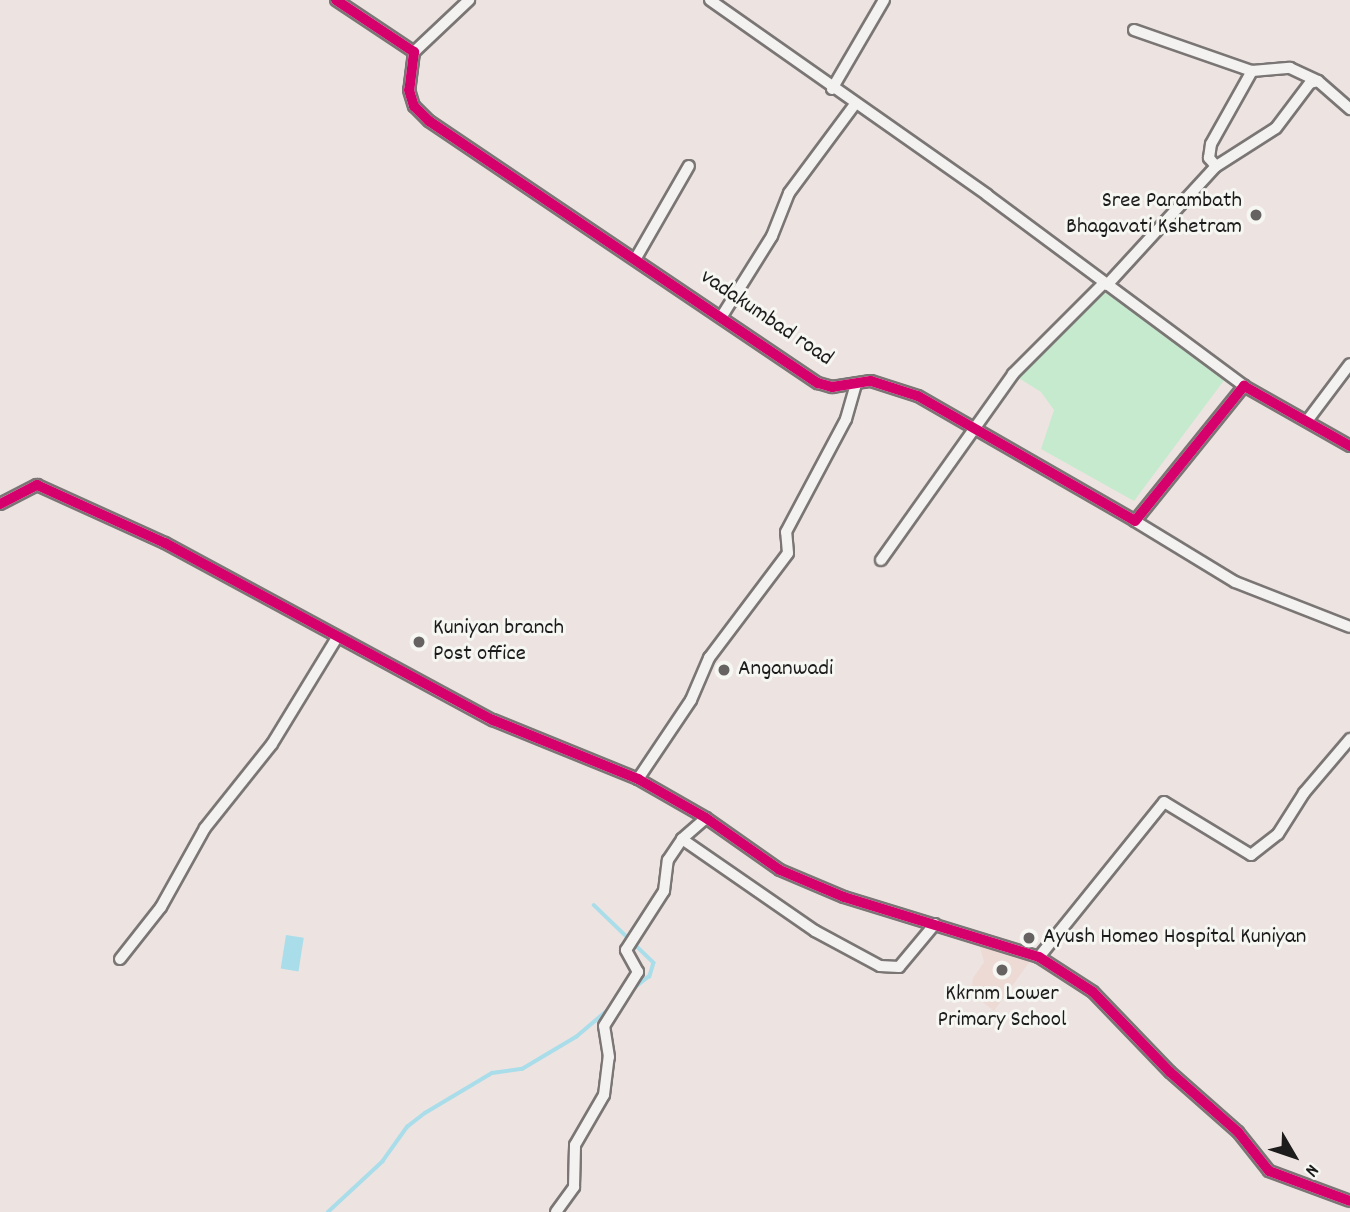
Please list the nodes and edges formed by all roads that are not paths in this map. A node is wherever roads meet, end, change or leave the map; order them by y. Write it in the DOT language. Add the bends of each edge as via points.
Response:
graph roads {
  1 [pos="336,0"];
  2 [pos="469,0"];
  3 [pos="710,0"];
  4 [pos="884,0"];
  5 [pos="1133,30"];
  6 [pos="414,52"];
  7 [pos="1252,71"];
  8 [pos="1318,81"];
  9 [pos="832,89"];
  10 [pos="855,104"];
  11 [pos="1350,109"];
  12 [pos="690,166"];
  13 [pos="1216,166"];
  14 [pos="636,258"];
  15 [pos="1106,284"];
  16 [pos="722,316"];
  17 [pos="1350,364"];
  18 [pos="856,383"];
  19 [pos="1244,386"];
  20 [pos="1307,421"];
  21 [pos="976,426"];
  22 [pos="1350,446"];
  23 [pos="0,504"];
  24 [pos="1135,521"];
  25 [pos="881,560"];
  26 [pos="1350,627"];
  27 [pos="336,639"];
  28 [pos="1350,738"];
  29 [pos="638,779"];
  30 [pos="706,818"];
  31 [pos="682,839"];
  32 [pos="936,924"];
  33 [pos="1039,957"];
  34 [pos="120,959"];
  35 [pos="1350,1201"];
  36 [pos="556,1212"];
  1 -- 6 [label="street"];
  2 -- 6 [label="street"];
  3 -- 9 [label="street"];
  4 -- 9 [label="street"];
  5 -- 7 [label="street"];
  6 -- 14 [label="street, vadakumbad road" via="410,90 414,106 429,121"];
  7 -- 8 [label="street" via="1290,68"];
  7 -- 13 [label="street" via="1211,144 1209,158"];
  8 -- 11 [label="street"];
  8 -- 13 [label="street" via="1310,83 1264,139"];
  9 -- 10 [label="street"];
  10 -- 15 [label="street"];
  10 -- 16 [label="street" via="789,193 772,236"];
  12 -- 14 [label="street"];
  13 -- 15 [label="street"];
  14 -- 16 [label="street, vadakumbad road"];
  15 -- 19 [label="street"];
  15 -- 21 [label="street" via="1013,374"];
  16 -- 18 [label="street, vadakumbad road" via="818,383 832,387"];
  17 -- 20 [label="street"];
  18 -- 21 [label="street, vadakumbad road" via="890,384"];
  18 -- 29 [label="street" via="846,419 786,532 788,553 709,659 691,700"];
  19 -- 20 [label="street"];
  19 -- 24 [label="street"];
  20 -- 22 [label="street"];
  21 -- 24 [label="street, vadakumbad road"];
  21 -- 25 [label="street"];
  23 -- 27 [label="street" via="37,485 165,543"];
  24 -- 26 [label="street, vadakumbad road" via="1235,582"];
  27 -- 29 [label="street" via="493,720"];
  27 -- 34 [label="street" via="272,744 205,828 161,907"];
  28 -- 33 [label="street" via="1304,793 1278,834 1251,855 1164,802"];
  29 -- 30 [label="street"];
  30 -- 31 [label="street"];
  30 -- 32 [label="street" via="780,870 844,897"];
  31 -- 32 [label="street" via="815,931 880,966 899,967"];
  31 -- 36 [label="street" via="668,860 664,891 626,950 638,972 604,1026 609,1057 604,1095 575,1145 574,1186"];
  32 -- 33 [label="street"];
  33 -- 35 [label="street" via="1093,992 1170,1072 1238,1132 1269,1171"];
}
